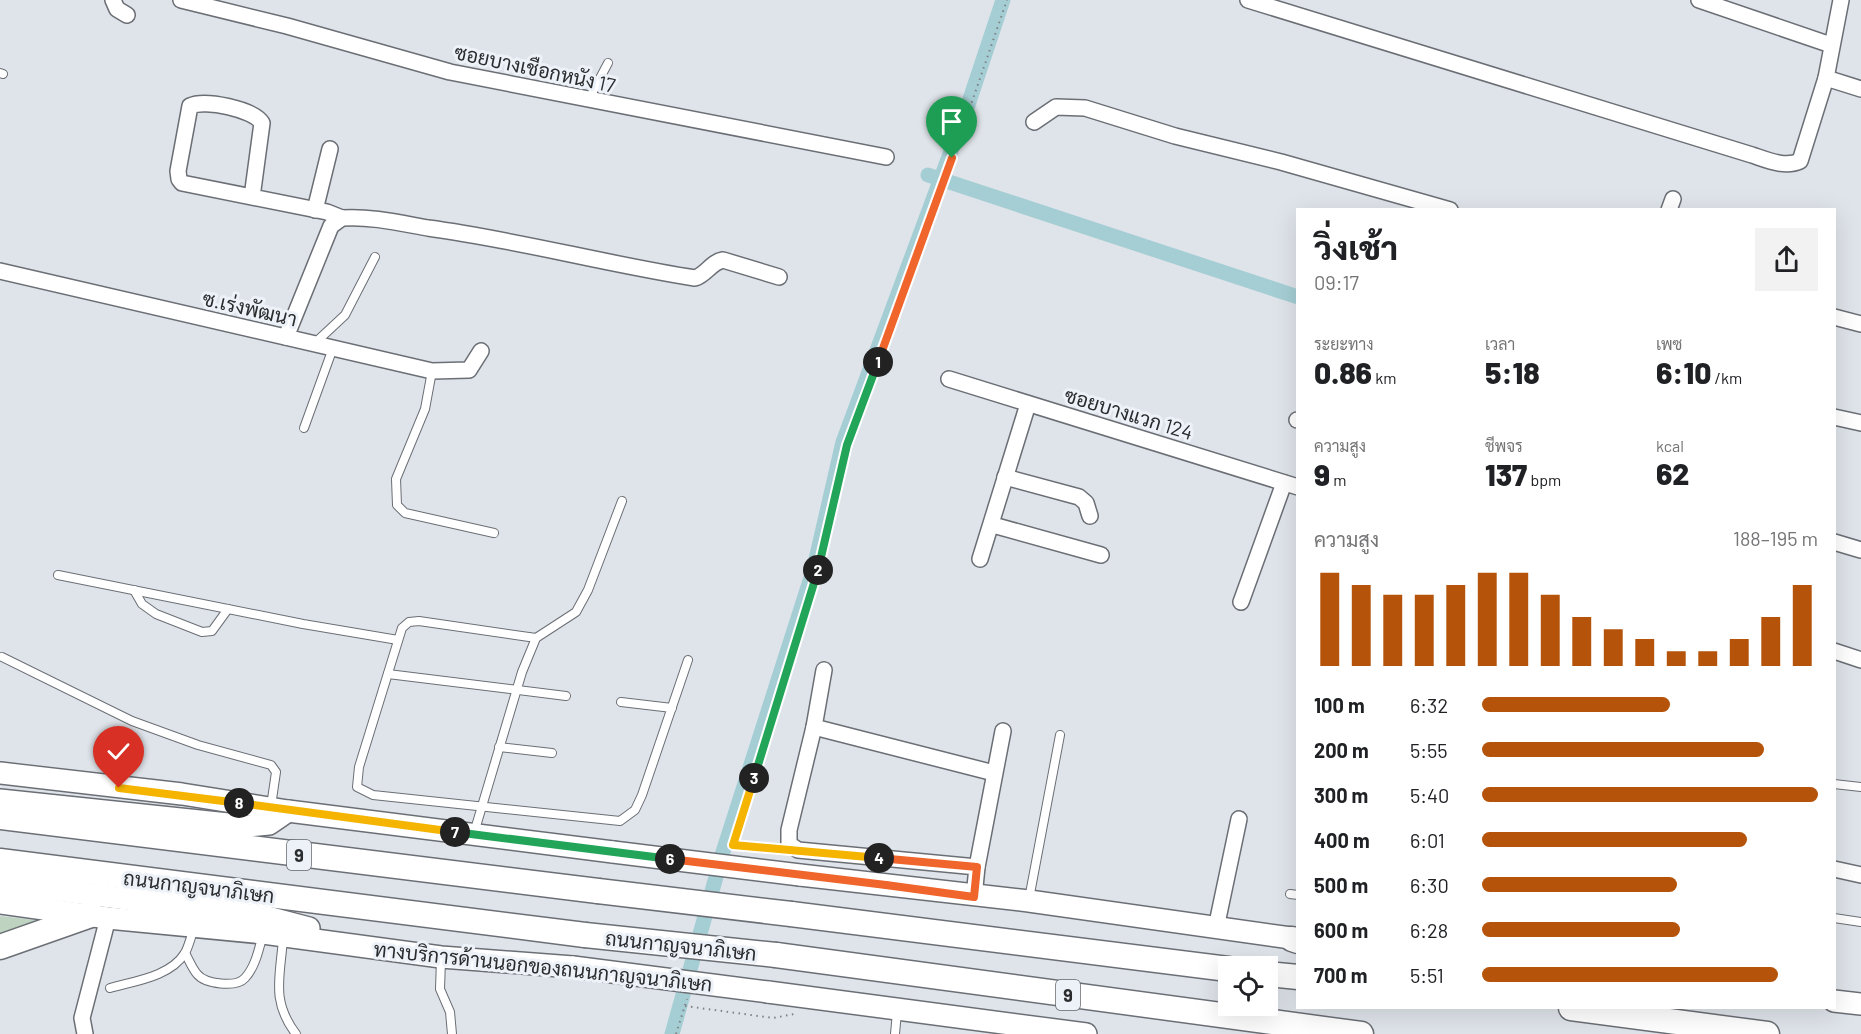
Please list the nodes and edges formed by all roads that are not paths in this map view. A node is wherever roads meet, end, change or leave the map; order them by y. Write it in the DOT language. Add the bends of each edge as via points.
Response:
graph roads {
  1 [pos="113,0"];
  2 [pos="181,0"];
  3 [pos="1248,0"];
  4 [pos="1699,0"];
  5 [pos="1841,0"];
  6 [pos="214,4"];
  7 [pos="127,15"];
  8 [pos="1831,45"];
  9 [pos="608,63"];
  10 [pos="1826,78"];
  11 [pos="1861,89"];
  12 [pos="588,100"];
  13 [pos="1034,122"];
  14 [pos="330,149"];
  15 [pos="886,157"];
  16 [pos="252,197"];
  17 [pos="1443,208"];
  18 [pos="315,210"];
  19 [pos="342,218"];
  20 [pos="375,257"];
  21 [pos="0,271"];
  22 [pos="779,277"];
  23 [pos="1836,318"];
  24 [pos="1861,324"];
  25 [pos="286,337"];
  26 [pos="315,344"];
  27 [pos="333,348"];
  28 [pos="482,351"];
  29 [pos="432,371"];
  30 [pos="949,379"];
  31 [pos="1028,404"];
  32 [pos="1836,417"];
  33 [pos="1861,423"];
  34 [pos="304,428"];
  35 [pos="1005,477"];
  36 [pos="1291,485"];
  37 [pos="622,501"];
  38 [pos="1090,516"];
  39 [pos="993,525"];
  40 [pos="495,533"];
  41 [pos="1836,543"];
  42 [pos="1861,550"];
  43 [pos="1101,555"];
  44 [pos="980,559"];
  45 [pos="58,575"];
  46 [pos="134,590"];
  47 [pos="1241,602"];
  48 [pos="228,609"];
  49 [pos="536,638"];
  50 [pos="398,640"];
  51 [pos="1836,652"];
  52 [pos="2,657"];
  53 [pos="688,660"];
  54 [pos="1861,660"];
  55 [pos="824,670"];
  56 [pos="388,674"];
  57 [pos="516,691"];
  58 [pos="566,696"];
  59 [pos="621,702"];
  60 [pos="672,708"];
  61 [pos="814,727"];
  62 [pos="1003,731"];
  63 [pos="1060,735"];
  64 [pos="499,747"];
  65 [pos="552,753"];
  66 [pos="0,773"];
  67 [pos="994,773"];
  68 [pos="1836,784"];
  69 [pos="1861,787"];
  70 [pos="0,800"];
  71 [pos="482,806"];
  72 [pos="279,810"];
  73 [pos="0,817"];
  74 [pos="1239,819"];
  75 [pos="473,835"];
  76 [pos="0,861"];
  77 [pos="977,867"];
  78 [pos="1836,869"];
  79 [pos="1861,875"];
  80 [pos="0,883"];
  81 [pos="974,897"];
  82 [pos="1029,901"];
  83 [pos="0,903"];
  84 [pos="100,916"];
  85 [pos="1836,918"];
  86 [pos="1861,922"];
  87 [pos="195,926"];
  88 [pos="1216,928"];
  89 [pos="273,935"];
  90 [pos="1296,940"];
  91 [pos="0,947"];
  92 [pos="379,947"];
  93 [pos="185,953"];
  94 [pos="441,957"];
  95 [pos="1218,968"];
  96 [pos="1278,975"];
  97 [pos="1296,977"];
  98 [pos="110,988"];
  99 [pos="1836,1001"];
  100 [pos="1861,1004"];
  101 [pos="1579,1009"];
  102 [pos="897,1010"];
  103 [pos="1049,1032"];
  104 [pos="85,1034"];
  105 [pos="296,1034"];
  106 [pos="452,1034"];
  107 [pos="895,1034"];
  108 [pos="1086,1034"];
  109 [pos="1361,1034"];
  110 [pos="1767,1034"];
  1 -- 7 [label="street" via="117,9"];
  2 -- 6 [label="street, ซอยบางเชือกหนัง 17"];
  3 -- 10 [label="street" via="1782,164 1800,161"];
  4 -- 8 [label="street"];
  5 -- 8 [label="street"];
  6 -- 12 [label="street, ซอยบางเชือกหนัง 17" via="450,72"];
  8 -- 10 [label="street"];
  9 -- 12 [label="lane"];
  10 -- 11 [label="street"];
  12 -- 15 [label="street, ซอยบางเชือกหนัง 17"];
  13 -- 17 [label="street" via="1056,107 1085,108"];
  14 -- 18 [label="street"];
  16 -- 16 [label="street" via="262,123 249,112 203,103 190,106 178,179"];
  16 -- 18 [label="street"];
  18 -- 19 [label="street"];
  19 -- 22 [label="street" via="488,236 695,278 723,260"];
  19 -- 25 [label="street" via="331,226"];
  20 -- 26 [label="lane" via="345,315"];
  21 -- 25 [label="street, ซ.เร่งพัฒนา"];
  23 -- 24 [label="street"];
  25 -- 26 [label="street, ซ.เร่งพัฒนา"];
  26 -- 27 [label="street, ซ.เร่งพัฒนา"];
  27 -- 29 [label="street, ซ.เร่งพัฒนา"];
  27 -- 34 [label="lane"];
  28 -- 29 [label="street, ซ.เร่งพัฒนา" via="469,370"];
  29 -- 40 [label="lane" via="425,409 396,479 397,505 405,513"];
  30 -- 31 [label="street, ซอยบางแวก 124"];
  31 -- 35 [label="street"];
  31 -- 36 [label="street, ซอยบางแวก 124"];
  32 -- 33 [label="street"];
  35 -- 38 [label="street" via="1079,497 1086,503"];
  35 -- 39 [label="street"];
  36 -- 47 [label="street"];
  37 -- 49 [label="lane" via="576,612"];
  39 -- 43 [label="street"];
  39 -- 44 [label="street"];
  41 -- 42 [label="street"];
  45 -- 46 [label="lane"];
  46 -- 48 [label="lane"];
  46 -- 48 [label="lane" via="147,609 202,632 212,631"];
  48 -- 50 [label="lane"];
  49 -- 50 [label="lane" via="419,621 402,628"];
  49 -- 57 [label="lane"];
  50 -- 56 [label="lane"];
  51 -- 54 [label="street"];
  52 -- 72 [label="lane" via="132,721 271,765 276,772"];
  53 -- 60 [label="lane"];
  55 -- 61 [label="street"];
  56 -- 57 [label="lane"];
  56 -- 71 [label="lane" via="359,767 357,787 373,795"];
  57 -- 58 [label="lane"];
  57 -- 64 [label="lane"];
  59 -- 60 [label="lane"];
  60 -- 71 [label="lane" via="642,795 634,810 620,821"];
  61 -- 67 [label="street"];
  61 -- 77 [label="street" via="789,844 798,850"];
  62 -- 67 [label="street"];
  63 -- 82 [label="lane"];
  64 -- 65 [label="lane"];
  64 -- 71 [label="lane"];
  66 -- 72 [label="main road" via="182,794"];
  67 -- 77 [label="street"];
  68 -- 69 [label="lane"];
  70 -- 72 [label="main road" via="247,826 269,824"];
  71 -- 75 [label="lane"];
  72 -- 75 [label="main road"];
  73 -- 95 [label="main road, 9, bridge"];
  74 -- 88 [label="street"];
  75 -- 81 [label="main road, bridge"];
  76 -- 109 [label="main road, ถนนกาญจนาภิเษก / 9, bridge" via="585,935 776,955"];
  77 -- 81 [label="street"];
  78 -- 79 [label="street"];
  80 -- 92 [label="main road" via="267,917"];
  81 -- 82 [label="main road"];
  82 -- 88 [label="main road"];
  83 -- 84 [label="main road, ทางบริการด้านนอกของถนนกาญจนาภิเษก"];
  84 -- 87 [label="main road, ทางบริการด้านนอกของถนนกาญจนาภิเษก"];
  84 -- 91 [label="main road"];
  84 -- 104 [label="street" via="82,1018"];
  85 -- 86 [label="lane"];
  87 -- 89 [label="main road, ทางบริการด้านนอกของถนนกาญจนาภิเษก"];
  87 -- 93 [label="lane"];
  88 -- 90 [label="main road"];
  89 -- 92 [label="main road, ทางบริการด้านนอกของถนนกาญจนาภิเษก"];
  89 -- 93 [label="lane" via="244,980 234,983 206,981 197,975"];
  89 -- 105 [label="lane" via="280,1006"];
  92 -- 94 [label="main road, ทางบริการด้านนอกของถนนกาญจนาภิเษก"];
  93 -- 98 [label="lane" via="163,972"];
  94 -- 102 [label="main road, ทางบริการด้านนอกของถนนกาญจนาภิเษก, bridge" via="573,967"];
  94 -- 106 [label="lane" via="440,989 450,1011"];
  96 -- 97 [label="main road"];
  99 -- 100 [label="main road"];
  101 -- 110 [label="main road"];
  102 -- 103 [label="main road, ทางบริการด้านนอกของถนนกาญจนาภิเษก"];
  102 -- 107 [label="lane"];
  103 -- 108 [label="main road, ทางบริการด้านนอกของถนนกาญจนาภิเษก"];
}
